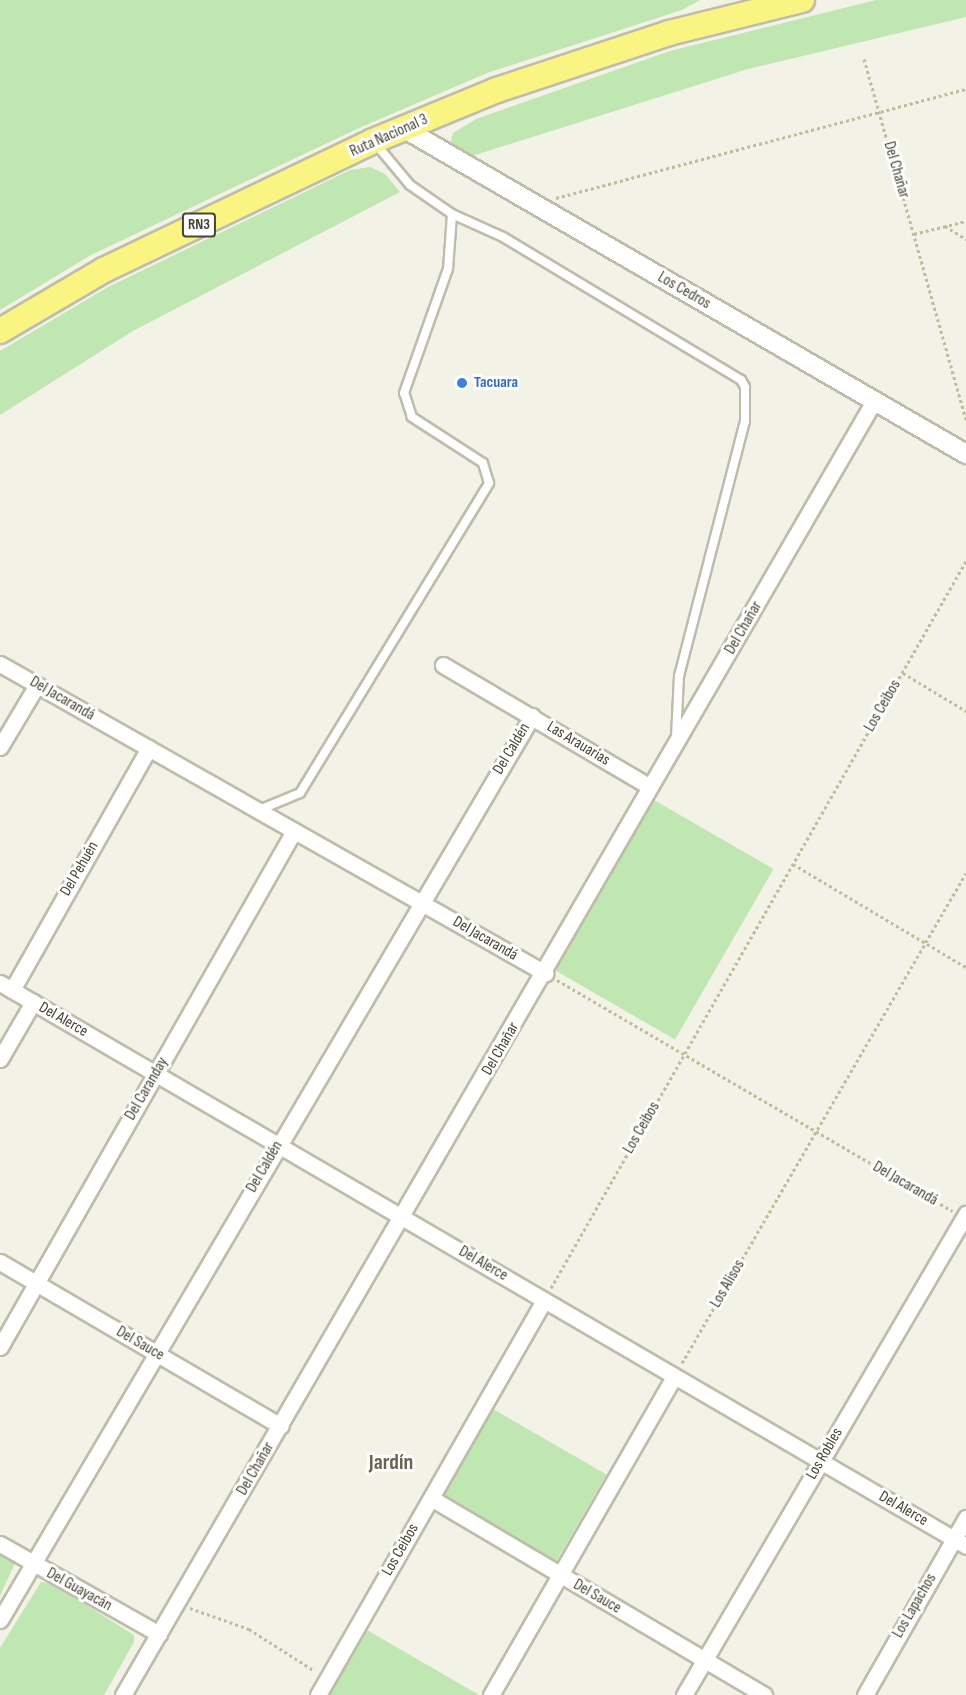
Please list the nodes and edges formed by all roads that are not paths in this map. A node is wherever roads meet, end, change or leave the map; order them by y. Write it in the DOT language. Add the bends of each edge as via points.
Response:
graph roads {
  1 [pos="802,0"];
  2 [pos="403,128"];
  3 [pos="373,141"];
  4 [pos="452,214"];
  5 [pos="0,331"];
  6 [pos="874,401"];
  7 [pos="966,454"];
  8 [pos="0,664"];
  9 [pos="443,665"];
  10 [pos="37,685"];
  11 [pos="532,716"];
  12 [pos="0,747"];
  13 [pos="149,748"];
  14 [pos="675,750"];
  15 [pos="650,787"];
  16 [pos="258,810"];
  17 [pos="294,831"];
  18 [pos="420,902"];
  19 [pos="545,973"];
  20 [pos="6,986"];
  21 [pos="33,1002"];
  22 [pos="0,1059"];
  23 [pos="156,1074"];
  24 [pos="278,1145"];
  25 [pos="965,1217"];
  26 [pos="402,1218"];
  27 [pos="0,1262"];
  28 [pos="36,1283"];
  29 [pos="544,1300"];
  30 [pos="0,1347"];
  31 [pos="156,1353"];
  32 [pos="673,1378"];
  33 [pos="281,1426"];
  34 [pos="821,1461"];
  35 [pos="431,1498"];
  36 [pos="966,1518"];
  37 [pos="960,1542"];
  38 [pos="0,1544"];
  39 [pos="32,1563"];
  40 [pos="560,1575"];
  41 [pos="0,1620"];
  42 [pos="159,1634"];
  43 [pos="705,1660"];
  44 [pos="123,1695"];
  45 [pos="318,1695"];
  46 [pos="491,1695"];
  47 [pos="684,1695"];
  48 [pos="764,1695"];
  49 [pos="865,1695"];
  1 -- 2 [label="highway, Ruta Nacional 3 / RN3" via="669,33 497,90"];
  2 -- 3 [label="highway, Ruta Nacional 3 / RN3"];
  2 -- 6 [label="street, Los Cedros"];
  3 -- 4 [label="lane" via="410,185"];
  3 -- 5 [label="highway, Ruta Nacional 3 / RN3" via="104,270"];
  4 -- 14 [label="lane" via="513,243 741,380 745,387 745,421 679,676"];
  4 -- 16 [label="lane" via="448,269 404,393 412,417 483,463 489,483 300,793"];
  6 -- 7 [label="street, Los Cedros"];
  6 -- 14 [label="street, Del Chañar"];
  8 -- 10 [label="street, Del Jacarandá"];
  9 -- 11 [label="street, Las Arauarias"];
  10 -- 12 [label="street"];
  10 -- 13 [label="street, Del Jacarandá"];
  11 -- 15 [label="street, Las Arauarias"];
  11 -- 18 [label="street, Del Caldén"];
  13 -- 16 [label="street, Del Jacarandá"];
  13 -- 20 [label="street, Del Pehuén"];
  14 -- 15 [label="street, Del Chañar"];
  15 -- 19 [label="street, Del Chañar"];
  16 -- 17 [label="street, Del Jacarandá"];
  17 -- 18 [label="street, Del Jacarandá"];
  17 -- 23 [label="street, Del Caranday"];
  18 -- 19 [label="street, Del Jacarandá"];
  18 -- 24 [label="street, Del Caldén"];
  19 -- 26 [label="street, Del Chañar"];
  20 -- 21 [label="street, Del Alerce"];
  21 -- 22 [label="street"];
  21 -- 23 [label="street, Del Alerce"];
  23 -- 24 [label="street, Del Alerce"];
  23 -- 28 [label="street, Del Caranday"];
  24 -- 26 [label="street, Del Alerce"];
  24 -- 31 [label="street, Del Caldén"];
  25 -- 34 [label="street, Los Robles"];
  26 -- 29 [label="street, Del Alerce"];
  26 -- 33 [label="street, Del Chañar"];
  27 -- 28 [label="street, Del Sauce"];
  28 -- 30 [label="street, Del Caranday"];
  28 -- 31 [label="street, Del Sauce"];
  29 -- 32 [label="street, Del Alerce"];
  29 -- 35 [label="street, Los Ceibos"];
  31 -- 33 [label="street, Del Sauce"];
  31 -- 39 [label="street, Del Caldén"];
  32 -- 34 [label="street, Del Alerce"];
  32 -- 40 [label="street"];
  33 -- 42 [label="street, Del Chañar"];
  34 -- 37 [label="street, Del Alerce"];
  34 -- 43 [label="street, Los Robles"];
  35 -- 40 [label="street, Del Sauce"];
  35 -- 45 [label="street, Los Ceibos"];
  36 -- 37 [label="street, Los Lapachos"];
  37 -- 49 [label="street, Los Lapachos"];
  38 -- 39 [label="street, Del Guayacán"];
  39 -- 41 [label="street, Del Caldén"];
  39 -- 42 [label="street, Del Guayacán"];
  40 -- 43 [label="street, Del Sauce"];
  40 -- 46 [label="street"];
  42 -- 44 [label="street, Del Chañar"];
  43 -- 47 [label="street, Los Robles"];
  43 -- 48 [label="street, Del Sauce"];
}
